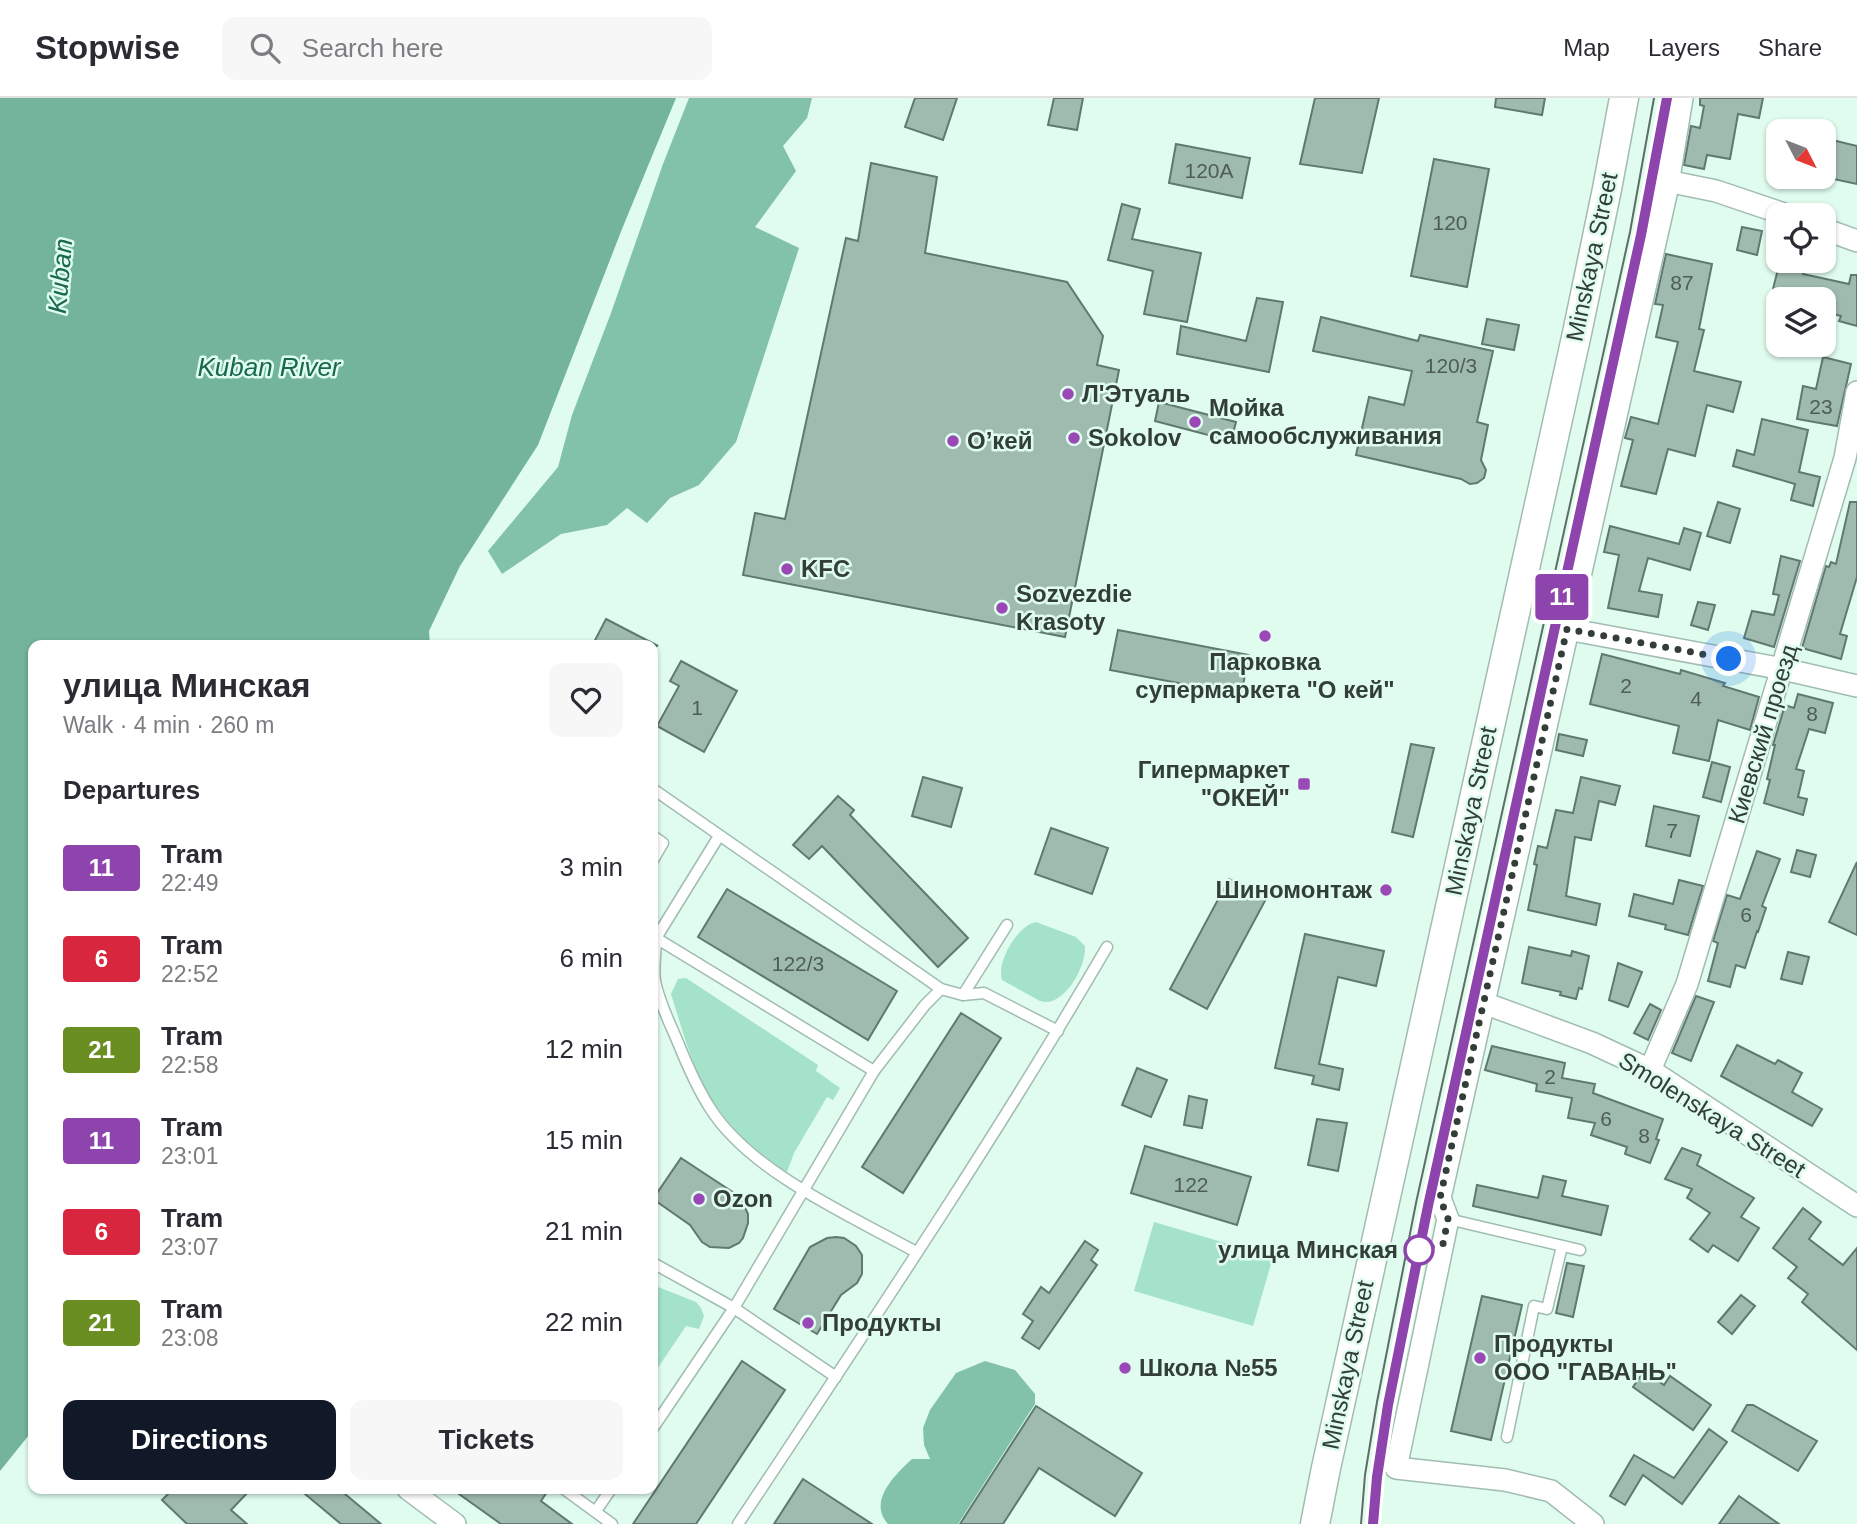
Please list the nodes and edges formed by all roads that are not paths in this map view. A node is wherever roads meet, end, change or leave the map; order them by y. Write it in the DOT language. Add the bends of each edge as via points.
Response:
graph roads {
  1 [pos="1624,98"];
  2 [pos="1682,98"];
  3 [pos="1667,181"];
  4 [pos="1766,208"];
  5 [pos="1836,233"];
  6 [pos="1857,241"];
  7 [pos="1857,392"];
  8 [pos="1567,629"];
  9 [pos="1783,669"];
  10 [pos="1857,686"];
  11 [pos="658,793"];
  12 [pos="719,836"];
  13 [pos="1007,925"];
  14 [pos="658,935"];
  15 [pos="658,943"];
  16 [pos="1107,947"];
  17 [pos="658,989"];
  18 [pos="941,989"];
  19 [pos="963,995"];
  20 [pos="1485,1003"];
  21 [pos="658,1006"];
  22 [pos="666,1012"];
  23 [pos="1058,1031"];
  24 [pos="1650,1070"];
  25 [pos="874,1071"];
  26 [pos="804,1190"];
  27 [pos="1857,1206"];
  28 [pos="1448,1219"];
  29 [pos="1562,1246"];
  30 [pos="1580,1250"];
  31 [pos="916,1252"];
  32 [pos="658,1266"];
  33 [pos="734,1308"];
  34 [pos="836,1377"];
  35 [pos="658,1418"];
  36 [pos="1507,1437"];
  37 [pos="415,1494"];
  38 [pos="571,1494"];
  39 [pos="608,1494"];
  40 [pos="596,1511"];
  41 [pos="455,1524"];
  42 [pos="612,1524"];
  43 [pos="738,1524"];
  44 [pos="1315,1524"];
  45 [pos="1593,1524"];
  1 -- 44 [label="main road, Minskaya Street" via="1577,333"];
  2 -- 3 [label="street"];
  3 -- 4 [label="street"];
  3 -- 8 [label="street"];
  5 -- 6 [label="street"];
  7 -- 9 [label="street, Киевский проезд" via="1845,458"];
  8 -- 9 [label="street"];
  8 -- 20 [label="street"];
  9 -- 10 [label="street"];
  9 -- 24 [label="street, Киевский проезд" via="1687,984"];
  11 -- 12 [label="lane"];
  12 -- 14 [label="lane"];
  12 -- 18 [label="lane"];
  13 -- 19 [label="lane"];
  15 -- 25 [label="lane"];
  16 -- 23 [label="lane"];
  17 -- 22 [label="lane"];
  18 -- 19 [label="lane"];
  18 -- 25 [label="lane"];
  19 -- 23 [label="lane" via="984,993"];
  20 -- 24 [label="street, Smolenskaya Street"];
  20 -- 28 [label="street" via="1440,1198"];
  21 -- 22 [label="lane"];
  22 -- 26 [label="lane" via="690,1071 726,1129 780,1176"];
  23 -- 31 [label="lane"];
  24 -- 27 [label="street, Smolenskaya Street"];
  25 -- 26 [label="lane"];
  26 -- 31 [label="lane"];
  26 -- 33 [label="lane"];
  28 -- 29 [label="lane"];
  28 -- 45 [label="street" via="1396,1468 1505,1480 1551,1491"];
  29 -- 30 [label="lane"];
  29 -- 36 [label="lane" via="1547,1309 1534,1306"];
  31 -- 34 [label="lane"];
  32 -- 33 [label="lane"];
  33 -- 34 [label="lane"];
  33 -- 35 [label="lane"];
  34 -- 43 [label="lane"];
  37 -- 41 [label="street"];
  38 -- 40 [label="lane"];
  39 -- 40 [label="lane"];
  40 -- 42 [label="lane"];
}
